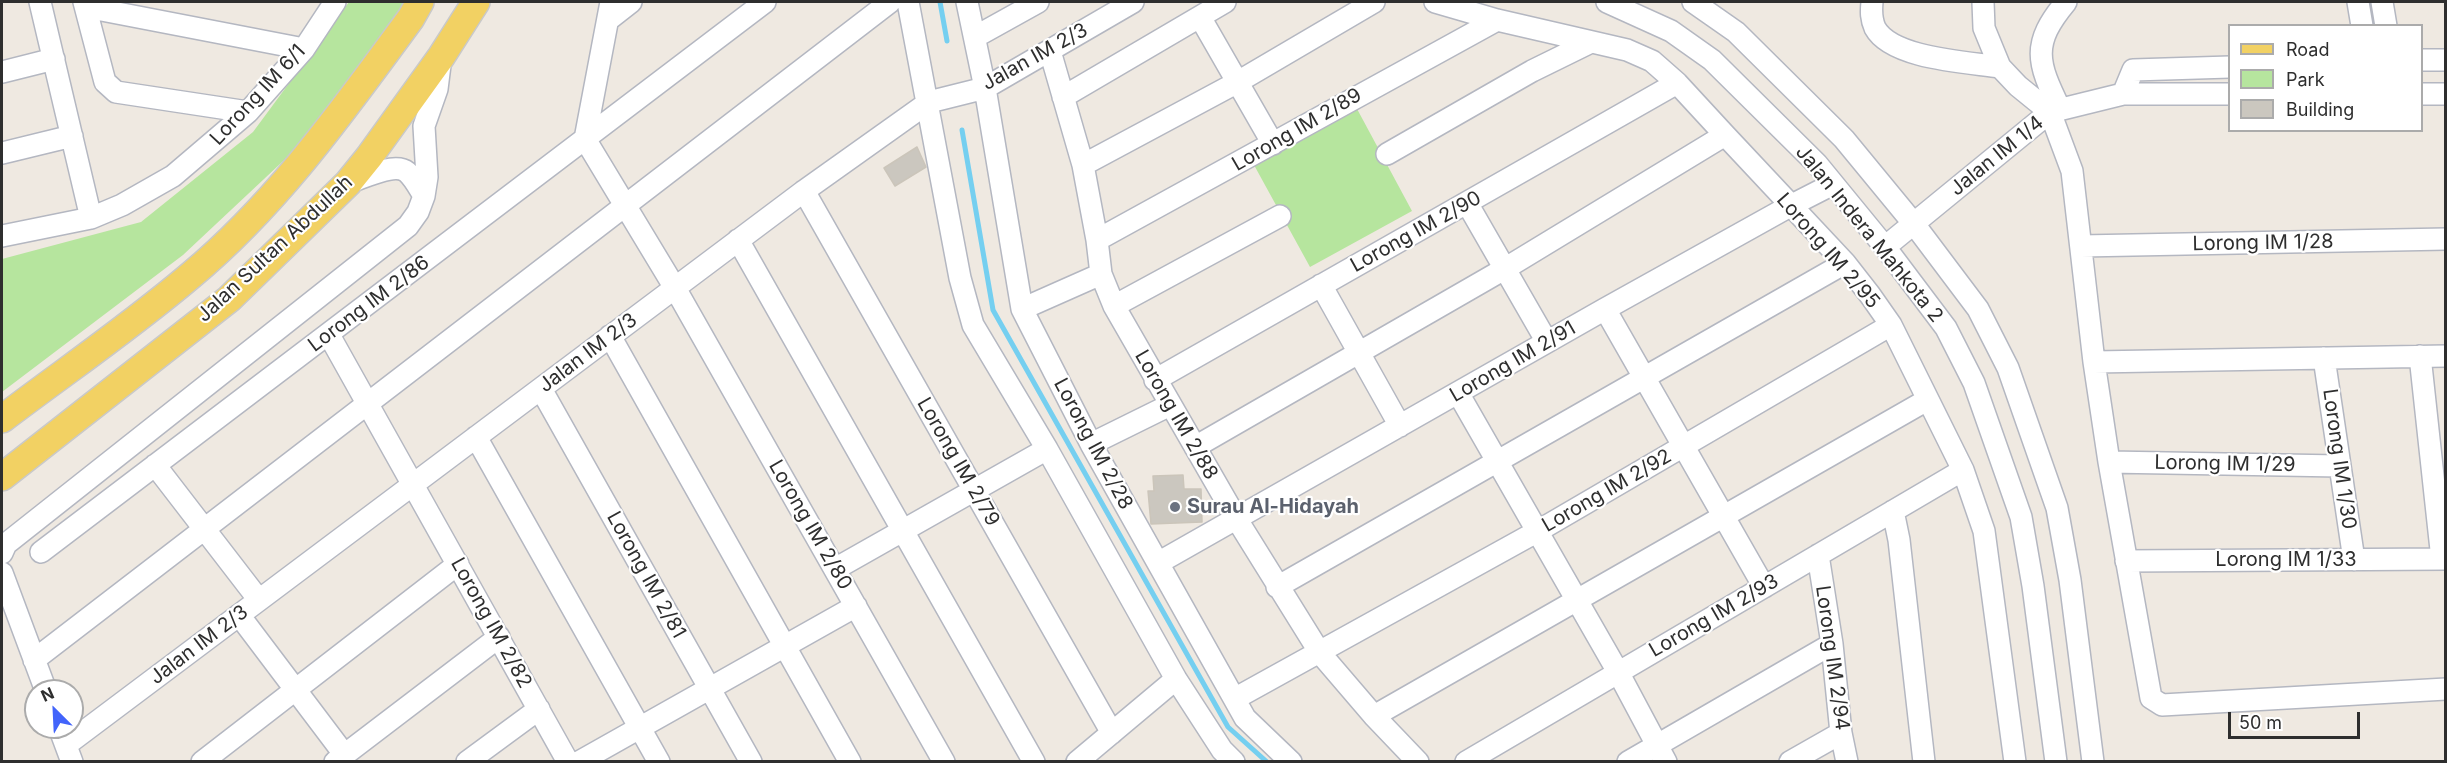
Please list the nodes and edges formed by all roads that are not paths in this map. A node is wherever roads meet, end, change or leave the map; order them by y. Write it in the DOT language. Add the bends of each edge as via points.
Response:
graph roads {
  1 [pos="40,2"];
  2 [pos="335,2"];
  3 [pos="420,2"];
  4 [pos="476,2"];
  5 [pos="632,2"];
  6 [pos="765,2"];
  7 [pos="890,2"];
  8 [pos="908,2"];
  9 [pos="967,2"];
  10 [pos="1038,2"];
  11 [pos="1133,2"];
  12 [pos="1225,2"];
  13 [pos="1374,2"];
  14 [pos="1435,2"];
  15 [pos="1607,2"];
  16 [pos="1694,2"];
  17 [pos="1872,2"];
  18 [pos="2066,2"];
  19 [pos="2358,2"];
  20 [pos="2382,2"];
  21 [pos="85,4"];
  22 [pos="1983,4"];
  23 [pos="609,11"];
  24 [pos="1200,17"];
  25 [pos="1497,20"];
  26 [pos="2362,24"];
  27 [pos="2386,24"];
  28 [pos="975,37"];
  29 [pos="1591,42"];
  30 [pos="304,49"];
  31 [pos="1050,51"];
  32 [pos="441,57"];
  33 [pos="54,59"];
  34 [pos="2423,60"];
  35 [pos="2445,60"];
  36 [pos="2000,67"];
  37 [pos="2228,68"];
  38 [pos="2,72"];
  39 [pos="1236,83"];
  40 [pos="1677,83"];
  41 [pos="984,88"];
  42 [pos="2123,94"];
  43 [pos="2228,94"];
  44 [pos="2423,94"];
  45 [pos="2445,94"];
  46 [pos="1064,97"];
  47 [pos="929,102"];
  48 [pos="2055,111"];
  49 [pos="248,112"];
  50 [pos="1725,135"];
  51 [pos="72,136"];
  52 [pos="585,139"];
  53 [pos="1273,144"];
  54 [pos="2,153"];
  55 [pos="1387,154"];
  56 [pos="1083,165"];
  57 [pos="348,183"];
  58 [pos="1833,184"];
  59 [pos="804,191"];
  60 [pos="424,196"];
  61 [pos="1467,203"];
  62 [pos="626,205"];
  63 [pos="1790,206"];
  64 [pos="1280,216"];
  65 [pos="91,218"];
  66 [pos="1914,224"];
  67 [pos="2,236"];
  68 [pos="2445,239"];
  69 [pos="738,240"];
  70 [pos="1097,240"];
  71 [pos="2081,246"];
  72 [pos="1885,247"];
  73 [pos="1845,263"];
  74 [pos="1506,268"];
  75 [pos="1101,274"];
  76 [pos="1320,285"];
  77 [pos="675,288"];
  78 [pos="1114,306"];
  79 [pos="1022,309"];
  80 [pos="1605,309"];
  81 [pos="1891,325"];
  82 [pos="329,335"];
  83 [pos="610,336"];
  84 [pos="1547,342"];
  85 [pos="1358,352"];
  86 [pos="2420,356"];
  87 [pos="2445,356"];
  88 [pos="2324,358"];
  89 [pos="2094,362"];
  90 [pos="1644,378"];
  91 [pos="1155,380"];
  92 [pos="541,389"];
  93 [pos="1458,393"];
  94 [pos="1927,400"];
  95 [pos="368,403"];
  96 [pos="1170,405"];
  97 [pos="2,419"];
  98 [pos="1400,426"];
  99 [pos="476,437"];
  100 [pos="1091,444"];
  101 [pos="1683,446"];
  102 [pos="1195,447"];
  103 [pos="1047,449"];
  104 [pos="1497,461"];
  105 [pos="2109,462"];
  106 [pos="155,465"];
  107 [pos="2340,466"];
  108 [pos="1963,470"];
  109 [pos="4,474"];
  110 [pos="413,484"];
  111 [pos="974,490"];
  112 [pos="1893,511"];
  113 [pos="1723,516"];
  114 [pos="1236,519"];
  115 [pos="203,530"];
  116 [pos="903,530"];
  117 [pos="1538,531"];
  118 [pos="40,552"];
  119 [pos="2,553"];
  120 [pos="1818,555"];
  121 [pos="2444,559"];
  122 [pos="2354,560"];
  123 [pos="2126,561"];
  124 [pos="1158,562"];
  125 [pos="458,564"];
  126 [pos="835,569"];
  127 [pos="2,573"];
  128 [pos="1277,587"];
  129 [pos="1764,587"];
  130 [pos="259,600"];
  131 [pos="1576,600"];
  132 [pos="855,606"];
  133 [pos="239,615"];
  134 [pos="499,638"];
  135 [pos="1832,644"];
  136 [pos="785,646"];
  137 [pos="1320,653"];
  138 [pos="34,660"];
  139 [pos="1618,672"];
  140 [pos="41,679"];
  141 [pos="1176,679"];
  142 [pos="296,688"];
  143 [pos="710,688"];
  144 [pos="2445,689"];
  145 [pos="1236,698"];
  146 [pos="539,709"];
  147 [pos="1374,716"];
  148 [pos="639,727"];
  149 [pos="1112,733"];
  150 [pos="1841,733"];
  151 [pos="66,745"];
  152 [pos="1662,753"];
  153 [pos="339,758"];
  154 [pos="1221,758"];
  155 [pos="202,762"];
  156 [pos="467,762"];
  157 [pos="568,762"];
  158 [pos="579,762"];
  159 [pos="659,762"];
  160 [pos="751,762"];
  161 [pos="850,762"];
  162 [pos="944,762"];
  163 [pos="1034,762"];
  164 [pos="1077,762"];
  165 [pos="1291,762"];
  166 [pos="1418,762"];
  167 [pos="1466,762"];
  168 [pos="1628,762"];
  169 [pos="1790,762"];
  170 [pos="1847,762"];
  171 [pos="1924,762"];
  172 [pos="2015,762"];
  173 [pos="2056,762"];
  174 [pos="2093,762"];
  1 -- 33 [label="street"];
  2 -- 30 [label="street, Lorong IM 6/1"];
  3 -- 97 [label="main road, Jalan Sultan Abdullah" via="309,155 242,226 191,276"];
  4 -- 32 [label="main road, Jalan Sultan Abdullah"];
  5 -- 23 [label="street"];
  6 -- 52 [label="street, Lorong IM 2/86"];
  7 -- 62 [label="street"];
  8 -- 47 [label="street"];
  9 -- 28 [label="street, Lorong IM 2/28"];
  10 -- 28 [label="street"];
  11 -- 31 [label="street, Jalan IM 2/3"];
  12 -- 24 [label="street"];
  13 -- 39 [label="street"];
  14 -- 25 [label="street, Lorong IM 2/95"];
  15 -- 58 [label="street, Jalan Indera Mahkota 2" via="1671,31 1712,60"];
  16 -- 66 [label="street, Jalan Indera Mahkota 2" via="1736,32 1844,139"];
  17 -- 36 [label="street" via="1871,17 1876,31 1892,44 1914,53"];
  18 -- 48 [label="street" via="2047,27 2041,46 2041,61"];
  19 -- 26 [label="street"];
  20 -- 27 [label="street"];
  21 -- 30 [label="street"];
  21 -- 49 [label="street" via="105,82 116,92"];
  22 -- 36 [label="street" via="1983,28"];
  23 -- 52 [label="street"];
  24 -- 39 [label="street"];
  24 -- 46 [label="street"];
  25 -- 29 [label="street, Lorong IM 2/95"];
  25 -- 53 [label="street, Lorong IM 2/89"];
  28 -- 41 [label="street, Lorong IM 2/28"];
  29 -- 40 [label="street, Lorong IM 2/95" via="1628,50 1652,62"];
  29 -- 55 [label="street"];
  30 -- 49 [label="street, Lorong IM 6/1"];
  31 -- 41 [label="street, Jalan IM 2/3"];
  31 -- 46 [label="street, Lorong IM 2/88"];
  32 -- 57 [label="main road, Jalan Sultan Abdullah"];
  32 -- 60 [label="street" via="437,89 424,126"];
  33 -- 38 [label="street"];
  33 -- 51 [label="street"];
  34 -- 35 [label="street"];
  36 -- 48 [label="street" via="2018,86"];
  37 -- 42 [label="street" via="2133,70"];
  39 -- 53 [label="street"];
  39 -- 56 [label="street"];
  40 -- 50 [label="street, Lorong IM 2/95"];
  40 -- 61 [label="street, Lorong IM 2/90"];
  41 -- 47 [label="street, Jalan IM 2/3"];
  41 -- 79 [label="street, Lorong IM 2/28"];
  42 -- 43 [label="street, Jalan IM 1/4"];
  42 -- 48 [label="street, Jalan IM 1/4"];
  44 -- 45 [label="street"];
  46 -- 56 [label="street, Lorong IM 2/88"];
  47 -- 59 [label="street, Jalan IM 2/3"];
  47 -- 103 [label="street" via="967,307 980,338"];
  48 -- 66 [label="street, Jalan IM 1/4"];
  48 -- 71 [label="street" via="2072,171"];
  49 -- 65 [label="street, Lorong IM 6/1" via="173,176"];
  50 -- 63 [label="street, Lorong IM 2/95"];
  50 -- 74 [label="street"];
  51 -- 54 [label="street"];
  51 -- 65 [label="street"];
  52 -- 62 [label="street, Lorong IM 2/80"];
  52 -- 82 [label="street, Lorong IM 2/86"];
  53 -- 70 [label="street, Lorong IM 2/89"];
  56 -- 70 [label="street, Lorong IM 2/88"];
  57 -- 60 [label="street" via="400,168"];
  57 -- 109 [label="main road, Jalan Sultan Abdullah" via="229,299"];
  58 -- 63 [label="street, Lorong IM 2/91"];
  58 -- 72 [label="street, Jalan Indera Mahkota 2"];
  59 -- 69 [label="street, Jalan IM 2/3"];
  59 -- 111 [label="street, Lorong IM 2/79"];
  60 -- 119 [label="street" via="408,226 6,544"];
  61 -- 74 [label="street"];
  61 -- 76 [label="street, Lorong IM 2/90"];
  62 -- 77 [label="street, Lorong IM 2/80"];
  62 -- 95 [label="street"];
  63 -- 73 [label="street, Lorong IM 2/95"];
  63 -- 80 [label="street, Lorong IM 2/91"];
  64 -- 78 [label="street"];
  65 -- 67 [label="street, Lorong IM 6/1"];
  66 -- 72 [label="street, Jalan IM 1/4"];
  66 -- 174 [label="street, Jalan Indera Mahkota 2" via="1978,309 2008,368 2033,435 2057,508"];
  68 -- 71 [label="street, Lorong IM 1/28"];
  69 -- 77 [label="street, Jalan IM 2/3"];
  69 -- 116 [label="street"];
  70 -- 75 [label="street, Lorong IM 2/88"];
  71 -- 89 [label="street"];
  72 -- 173 [label="street, Jalan Indera Mahkota 2" via="1946,328 1970,374 2018,507 2033,586"];
  73 -- 81 [label="street, Lorong IM 2/95"];
  73 -- 90 [label="street"];
  74 -- 84 [label="street"];
  74 -- 85 [label="street"];
  75 -- 78 [label="street, Lorong IM 2/88"];
  75 -- 79 [label="street"];
  76 -- 85 [label="street"];
  76 -- 91 [label="street, Lorong IM 2/90"];
  77 -- 83 [label="street, Jalan IM 2/3"];
  77 -- 126 [label="street, Lorong IM 2/80"];
  78 -- 91 [label="street, Lorong IM 2/88"];
  79 -- 100 [label="street, Lorong IM 2/28"];
  80 -- 84 [label="street, Lorong IM 2/91"];
  80 -- 90 [label="street"];
  81 -- 94 [label="street, Lorong IM 2/95"];
  81 -- 101 [label="street, Lorong IM 2/92"];
  82 -- 95 [label="street, Lorong IM 2/82"];
  82 -- 106 [label="street, Lorong IM 2/86"];
  83 -- 92 [label="street, Jalan IM 2/3"];
  83 -- 136 [label="street"];
  84 -- 93 [label="street, Lorong IM 2/91"];
  85 -- 98 [label="street"];
  85 -- 102 [label="street"];
  86 -- 87 [label="street"];
  86 -- 88 [label="street"];
  86 -- 121 [label="street"];
  88 -- 89 [label="street"];
  88 -- 107 [label="street, Lorong IM 1/30"];
  89 -- 105 [label="street"];
  90 -- 101 [label="street"];
  90 -- 104 [label="street"];
  91 -- 96 [label="street, Lorong IM 2/88"];
  92 -- 99 [label="street, Jalan IM 2/3"];
  92 -- 143 [label="street, Lorong IM 2/81"];
  93 -- 98 [label="street, Lorong IM 2/91"];
  93 -- 104 [label="street"];
  94 -- 108 [label="street, Lorong IM 2/95"];
  94 -- 113 [label="street"];
  95 -- 110 [label="street, Lorong IM 2/82"];
  95 -- 115 [label="street"];
  96 -- 100 [label="street"];
  96 -- 102 [label="street, Lorong IM 2/88"];
  98 -- 114 [label="street, Lorong IM 2/91"];
  99 -- 110 [label="street, Jalan IM 2/3"];
  99 -- 148 [label="street"];
  100 -- 124 [label="street, Lorong IM 2/28"];
  101 -- 113 [label="street"];
  101 -- 117 [label="street, Lorong IM 2/92"];
  102 -- 114 [label="street, Lorong IM 2/88"];
  103 -- 111 [label="street"];
  103 -- 141 [label="street"];
  104 -- 117 [label="street"];
  104 -- 128 [label="street"];
  105 -- 107 [label="street, Lorong IM 1/29"];
  105 -- 123 [label="street"];
  106 -- 115 [label="street"];
  106 -- 118 [label="street, Lorong IM 2/86"];
  107 -- 122 [label="street, Lorong IM 1/30"];
  108 -- 112 [label="street, Lorong IM 2/93"];
  108 -- 172 [label="street, Lorong IM 2/95" via="1984,531"];
  110 -- 125 [label="street, Lorong IM 2/82"];
  110 -- 130 [label="street, Jalan IM 2/3"];
  111 -- 116 [label="street"];
  111 -- 149 [label="street, Lorong IM 2/79"];
  112 -- 120 [label="street, Lorong IM 2/93"];
  112 -- 171 [label="street"];
  113 -- 129 [label="street"];
  113 -- 131 [label="street"];
  114 -- 124 [label="street, Lorong IM 2/91"];
  114 -- 128 [label="street, Lorong IM 2/88"];
  115 -- 130 [label="street"];
  115 -- 138 [label="street"];
  116 -- 126 [label="street"];
  116 -- 163 [label="street"];
  117 -- 131 [label="street"];
  117 -- 137 [label="street, Lorong IM 2/92"];
  120 -- 129 [label="street, Lorong IM 2/93"];
  120 -- 135 [label="street, Lorong IM 2/94"];
  121 -- 122 [label="street, Lorong IM 1/33"];
  122 -- 123 [label="street, Lorong IM 1/33"];
  123 -- 144 [label="street" via="2149,693 2162,705"];
  124 -- 145 [label="street, Lorong IM 2/28"];
  125 -- 134 [label="street, Lorong IM 2/82"];
  125 -- 142 [label="street"];
  126 -- 132 [label="street, Lorong IM 2/80"];
  127 -- 138 [label="street"];
  128 -- 137 [label="street, Lorong IM 2/88"];
  129 -- 139 [label="street, Lorong IM 2/93"];
  130 -- 133 [label="street, Jalan IM 2/3"];
  131 -- 139 [label="street"];
  131 -- 147 [label="street"];
  132 -- 136 [label="street"];
  132 -- 162 [label="street, Lorong IM 2/80"];
  133 -- 142 [label="street"];
  133 -- 151 [label="street, Jalan IM 2/3"];
  134 -- 146 [label="street, Lorong IM 2/82"];
  134 -- 153 [label="street"];
  135 -- 150 [label="street, Lorong IM 2/94"];
  135 -- 152 [label="street"];
  136 -- 143 [label="street"];
  136 -- 161 [label="street"];
  137 -- 145 [label="street, Lorong IM 2/92"];
  137 -- 147 [label="street, Lorong IM 2/88"];
  138 -- 140 [label="street"];
  139 -- 152 [label="street"];
  139 -- 167 [label="street, Lorong IM 2/93"];
  141 -- 149 [label="street"];
  141 -- 154 [label="street"];
  142 -- 153 [label="street"];
  142 -- 155 [label="street"];
  143 -- 148 [label="street"];
  143 -- 160 [label="street, Lorong IM 2/81"];
  145 -- 165 [label="street, Lorong IM 2/28" via="1245,718"];
  146 -- 156 [label="street"];
  146 -- 157 [label="street, Lorong IM 2/82"];
  147 -- 166 [label="street, Lorong IM 2/88"];
  148 -- 158 [label="street"];
  148 -- 159 [label="street"];
  149 -- 164 [label="street"];
  150 -- 169 [label="street"];
  150 -- 170 [label="street, Lorong IM 2/94"];
  152 -- 168 [label="street"];
}
